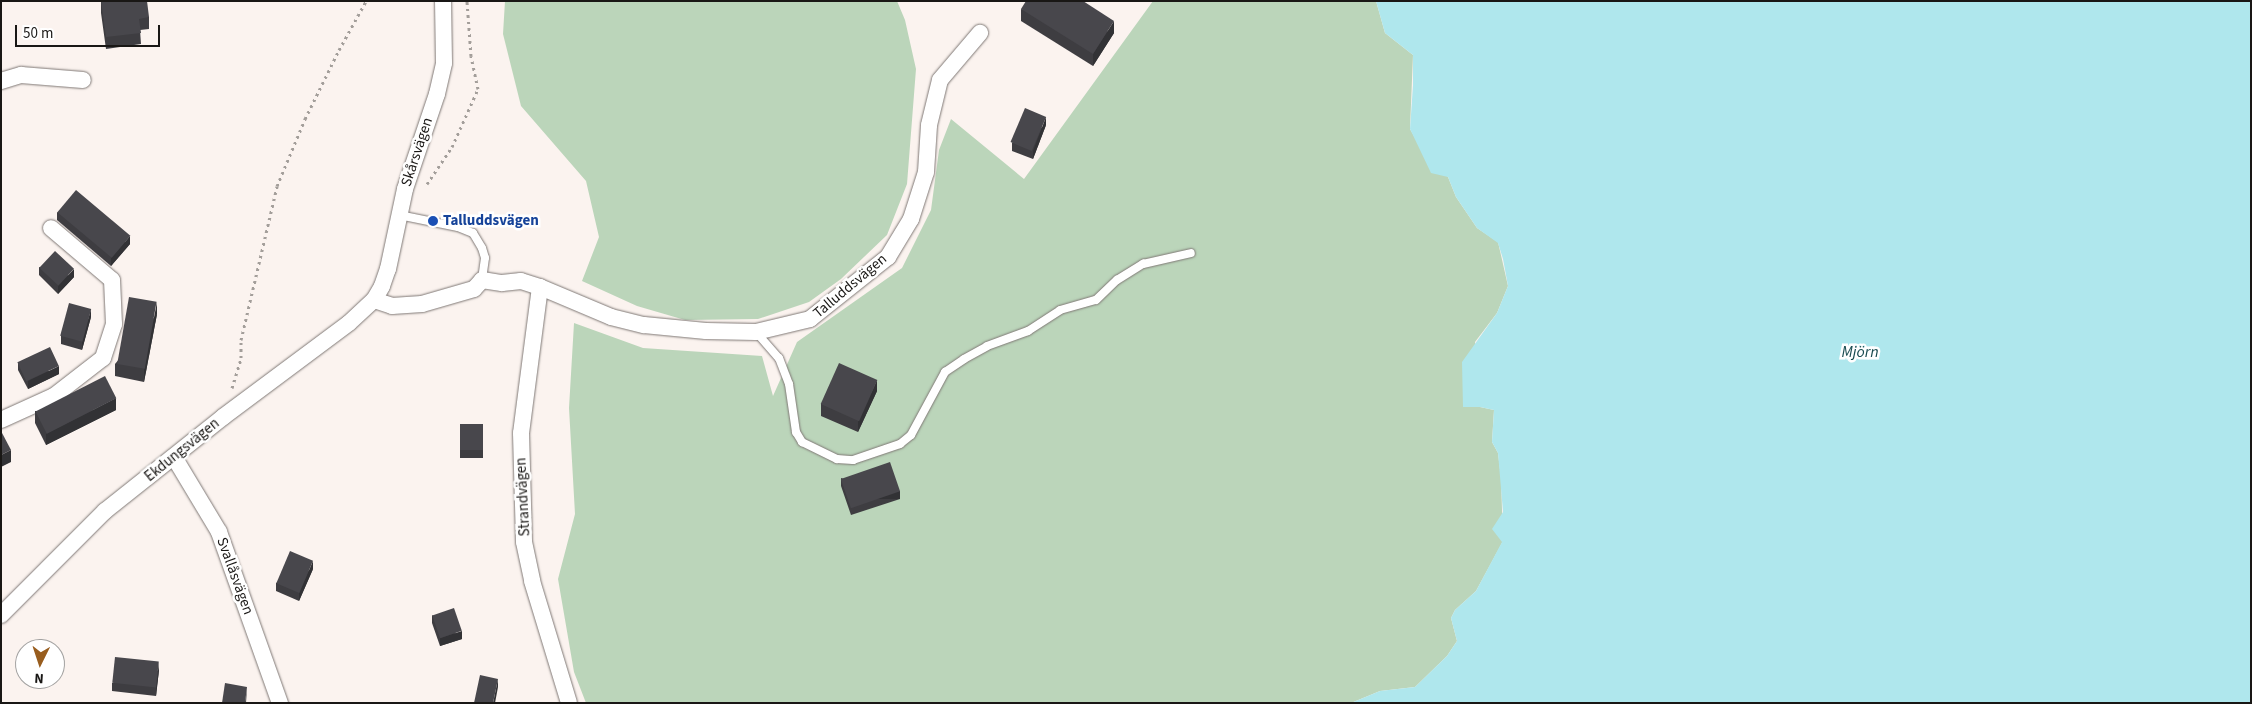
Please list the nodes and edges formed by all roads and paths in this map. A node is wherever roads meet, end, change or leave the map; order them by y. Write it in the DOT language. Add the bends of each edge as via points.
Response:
graph roads {
  1 [pos="366,1"];
  2 [pos="443,1"];
  3 [pos="467,1"];
  4 [pos="980,33"];
  5 [pos="83,80"];
  6 [pos="1,82"];
  7 [pos="426,186"];
  8 [pos="399,215"];
  9 [pos="51,228"];
  10 [pos="1191,253"];
  11 [pos="482,280"];
  12 [pos="540,287"];
  13 [pos="374,300"];
  14 [pos="756,332"];
  15 [pos="222,417"];
  16 [pos="1,420"];
  17 [pos="174,457"];
  18 [pos="1,614"];
  19 [pos="280,703"];
  20 [pos="569,703"];
  1 -- 15 [label="path" via="338,50 277,186 241,340 241,358"];
  2 -- 8 [label="street, Skårsvägen" via="444,63"];
  3 -- 7 [label="path" via="471,56 478,89 452,147"];
  4 -- 14 [label="street, Talluddsvägen" via="940,80 929,124 926,172 911,219 888,257 810,319"];
  5 -- 6 [label="street" via="21,75"];
  8 -- 11 [label="lane" via="473,233 485,258"];
  8 -- 13 [label="street, Skårsvägen" via="388,269"];
  9 -- 16 [label="street" via="112,280 114,324 103,358 54,396"];
  10 -- 14 [label="lane" via="1143,264 1117,280 1096,300 1060,310 1028,331 964,359 946,372 911,434 900,444 853,460 837,459 802,442 796,432 789,384 779,358"];
  11 -- 12 [label="street, Talluddsvägen" via="520,281"];
  11 -- 13 [label="street" via="474,289 422,304 392,306"];
  12 -- 14 [label="street, Talluddsvägen" via="611,317 644,325"];
  12 -- 20 [label="street, Strandvägen" via="521,433 523,525 532,582"];
  13 -- 15 [label="street, Ekdungsvägen" via="349,323"];
  15 -- 17 [label="street, Ekdungsvägen"];
  17 -- 18 [label="street, Ekdungsvägen" via="105,511"];
  17 -- 19 [label="street, Svallåsvägen" via="219,532"];
}
